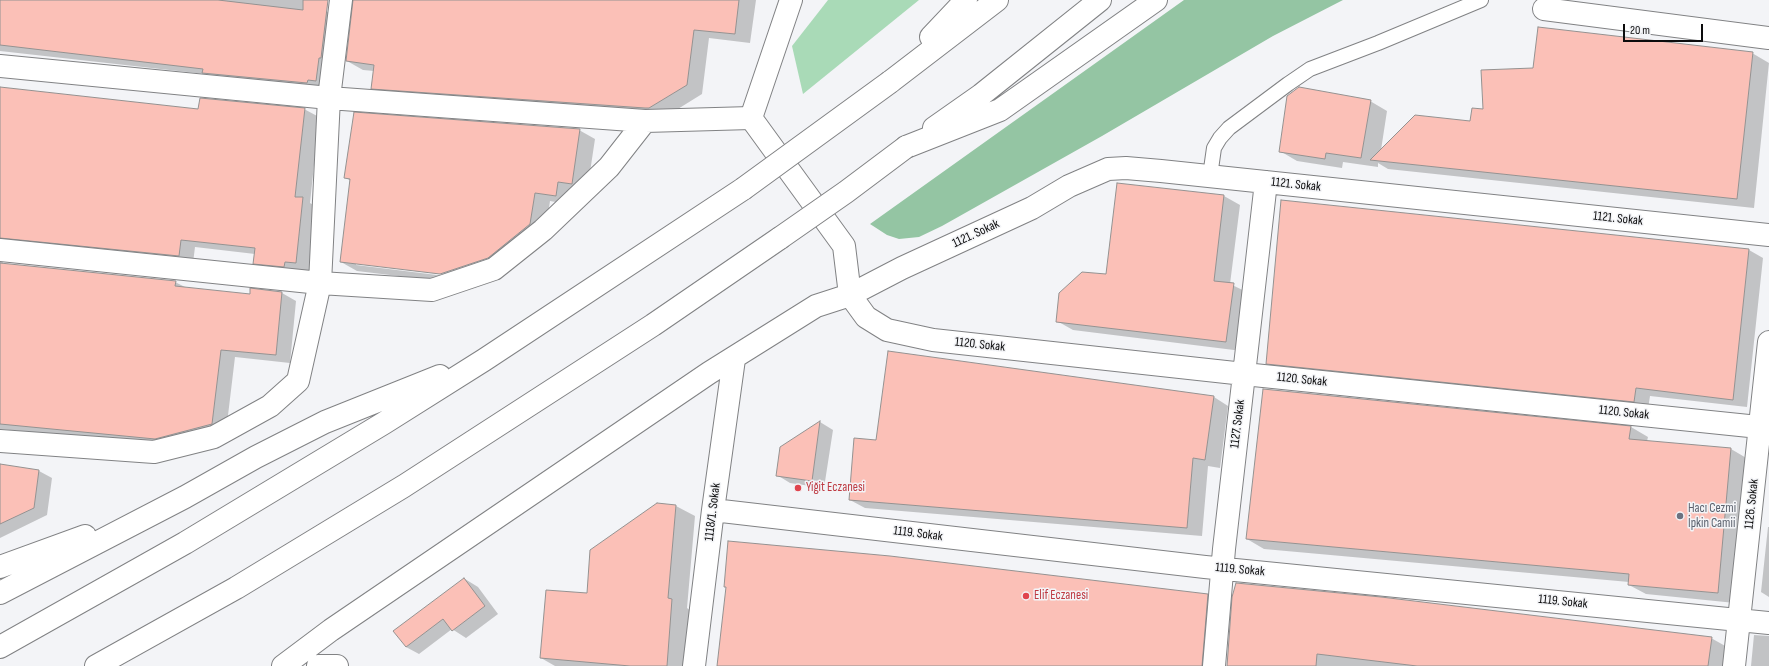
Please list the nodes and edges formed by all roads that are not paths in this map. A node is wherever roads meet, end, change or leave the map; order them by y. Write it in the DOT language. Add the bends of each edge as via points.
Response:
graph roads {
  1 [pos="341,0"];
  2 [pos="790,0"];
  3 [pos="966,0"];
  4 [pos="997,0"];
  5 [pos="1100,0"];
  6 [pos="1156,0"];
  7 [pos="1481,0"];
  8 [pos="1544,9"];
  9 [pos="1769,38"];
  10 [pos="0,66"];
  11 [pos="890,82"];
  12 [pos="329,98"];
  13 [pos="751,118"];
  14 [pos="645,121"];
  15 [pos="906,146"];
  16 [pos="1210,176"];
  17 [pos="1266,182"];
  18 [pos="1769,235"];
  19 [pos="0,250"];
  20 [pos="320,284"];
  21 [pos="850,295"];
  22 [pos="1769,342"];
  23 [pos="734,359"];
  24 [pos="484,360"];
  25 [pos="1244,374"];
  26 [pos="1764,428"];
  27 [pos="0,441"];
  28 [pos="185,497"];
  29 [pos="712,510"];
  30 [pos="0,567"];
  31 [pos="1223,568"];
  32 [pos="0,592"];
  33 [pos="1740,620"];
  34 [pos="1769,622"];
  35 [pos="0,647"];
  36 [pos="96,666"];
  37 [pos="283,666"];
  38 [pos="318,666"];
  39 [pos="337,666"];
  40 [pos="694,666"];
  41 [pos="1214,666"];
  42 [pos="1734,666"];
  1 -- 12 [label="main road"];
  2 -- 13 [label="main road"];
  3 -- 11 [label="main road"];
  4 -- 11 [label="main road"];
  5 -- 15 [label="main road" via="981,94"];
  6 -- 15 [label="main road" via="1000,110"];
  7 -- 16 [label="lane" via="1310,69 1229,128 1214,148"];
  8 -- 9 [label="main road"];
  10 -- 12 [label="main road"];
  11 -- 24 [label="main road, bridge" via="743,189"];
  12 -- 14 [label="main road"];
  12 -- 20 [label="main road"];
  13 -- 14 [label="main road"];
  13 -- 21 [label="main road" via="844,246"];
  14 -- 20 [label="main road" via="609,167 543,230 494,270 432,290"];
  15 -- 36 [label="main road, bridge" via="846,192 647,329 404,486 236,588"];
  16 -- 17 [label="main road, 1121. Sokak"];
  16 -- 21 [label="main road, 1121. Sokak" via="1126,168 1108,169"];
  17 -- 18 [label="main road, 1121. Sokak"];
  17 -- 25 [label="main road, 1127. Sokak"];
  19 -- 20 [label="main road"];
  20 -- 27 [label="main road" via="298,381 270,406 214,437 154,452"];
  21 -- 23 [label="main road, 1121. Sokak" via="816,306"];
  21 -- 25 [label="main road, 1120. Sokak" via="866,317 887,330 908,336"];
  22 -- 26 [label="main road, 1126. Sokak"];
  23 -- 29 [label="main road, 1118/1. Sokak"];
  23 -- 37 [label="main road, 1121. Sokak" via="709,373 331,630"];
  24 -- 28 [label="main road" via="325,422"];
  24 -- 35 [label="main road" via="198,535"];
  25 -- 26 [label="main road, 1120. Sokak"];
  25 -- 31 [label="main road, 1127. Sokak"];
  26 -- 33 [label="main road, 1126. Sokak"];
  28 -- 30 [label="main road"];
  28 -- 32 [label="main road"];
  29 -- 31 [label="main road, 1119. Sokak"];
  29 -- 40 [label="main road, 1118/1. Sokak"];
  31 -- 33 [label="main road, 1119. Sokak"];
  31 -- 41 [label="main road, 1127. Sokak"];
  33 -- 34 [label="main road, 1119. Sokak"];
  33 -- 42 [label="main road, 1126. Sokak"];
  38 -- 39 [label="main road"];
}
